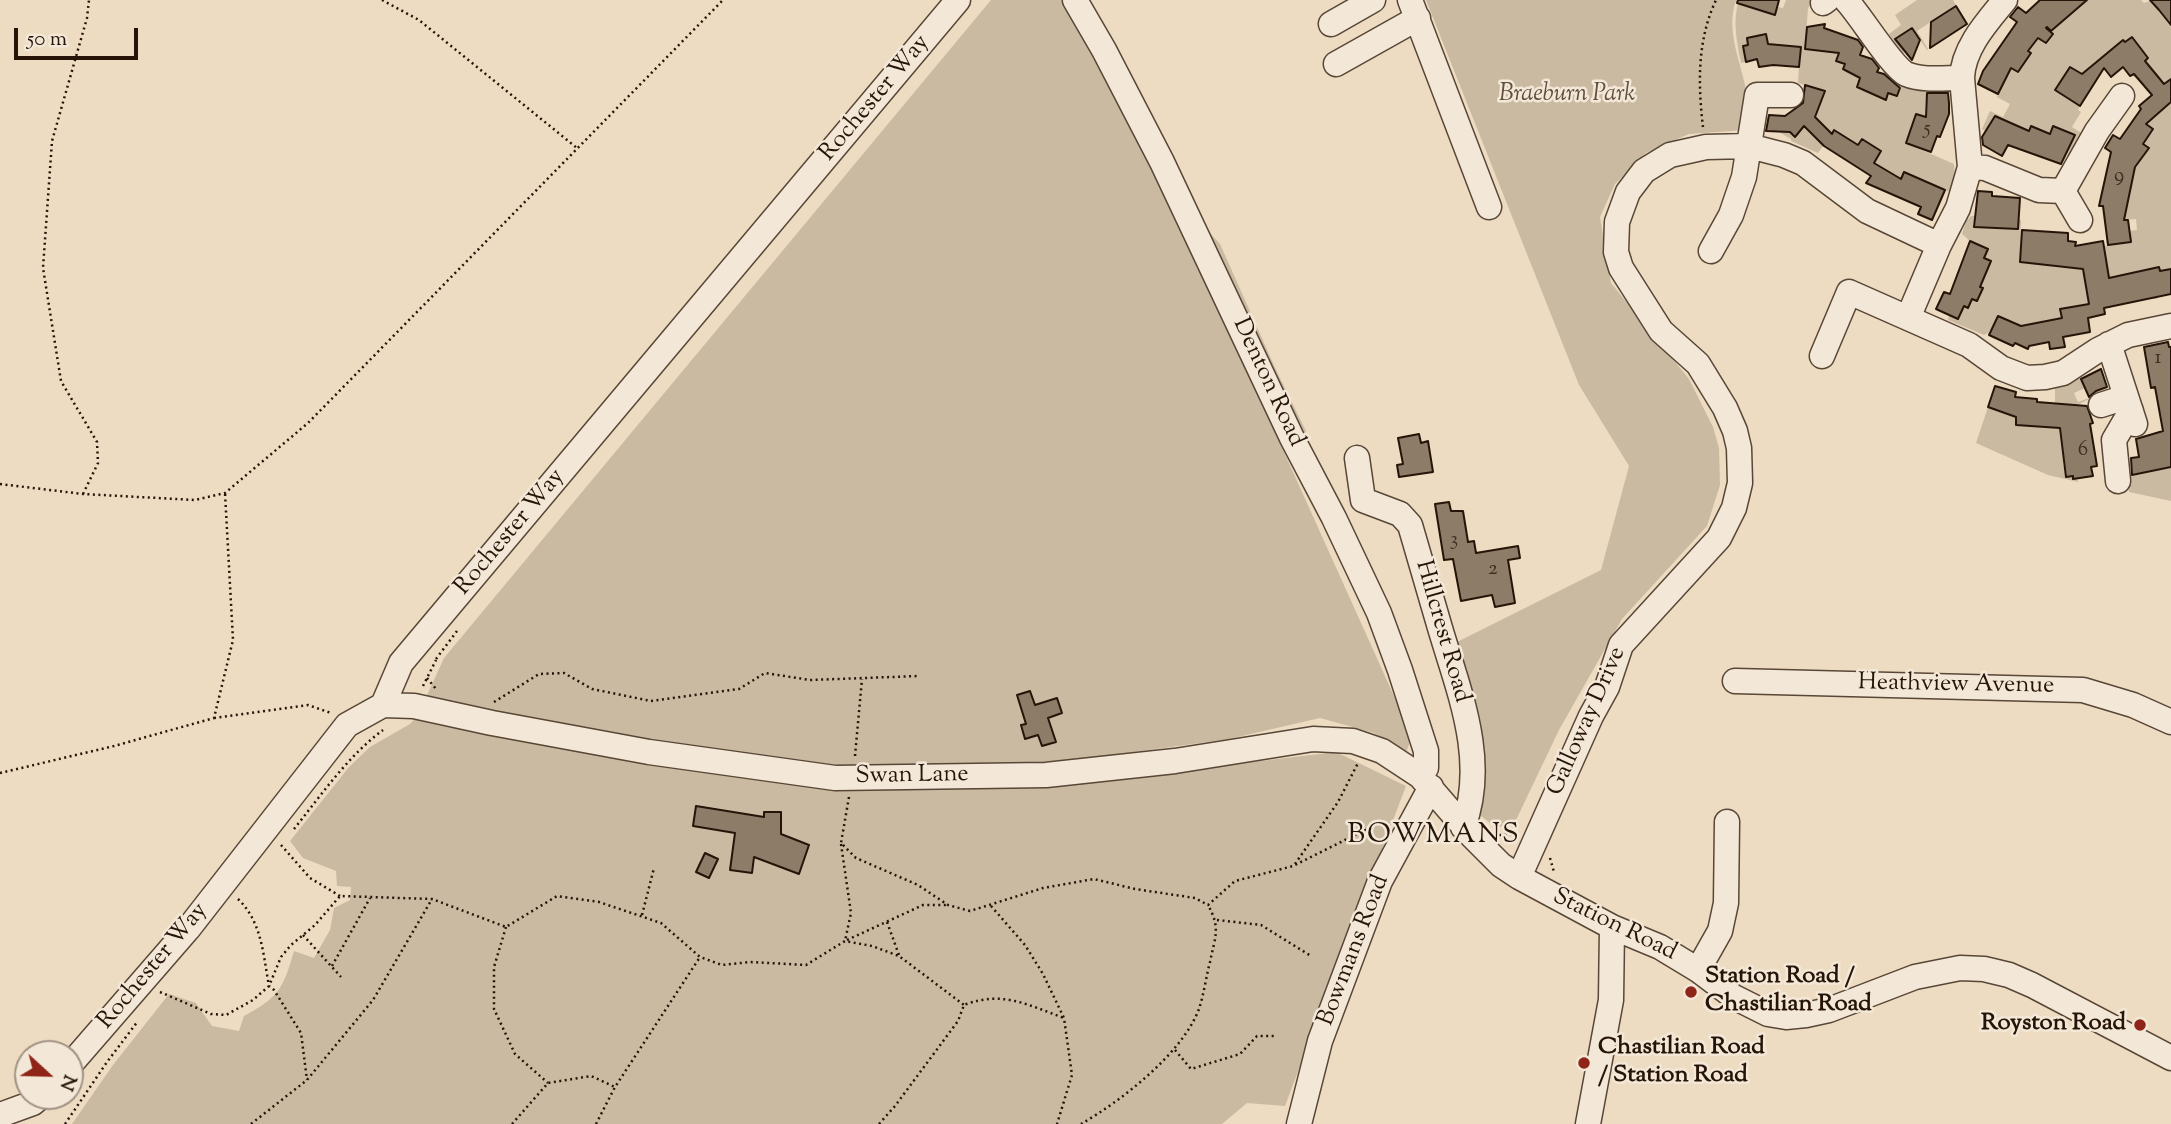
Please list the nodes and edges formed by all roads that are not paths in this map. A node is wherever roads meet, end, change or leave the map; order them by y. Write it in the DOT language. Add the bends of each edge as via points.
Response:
graph roads {
  1 [pos="958,0"];
  2 [pos="1074,0"];
  3 [pos="1373,0"];
  4 [pos="2005,0"];
  5 [pos="1832,1"];
  6 [pos="1414,9"];
  7 [pos="1331,24"];
  8 [pos="1336,64"];
  9 [pos="1962,78"];
  10 [pos="1791,94"];
  11 [pos="2110,100"];
  12 [pos="1749,146"];
  13 [pos="1970,167"];
  14 [pos="2063,191"];
  15 [pos="1489,206"];
  16 [pos="2080,220"];
  17 [pos="1939,245"];
  18 [pos="1711,251"];
  19 [pos="1908,318"];
  20 [pos="2171,326"];
  21 [pos="2109,344"];
  22 [pos="1822,356"];
  23 [pos="2101,405"];
  24 [pos="2131,411"];
  25 [pos="1357,458"];
  26 [pos="2118,481"];
  27 [pos="1363,500"];
  28 [pos="1334,519"];
  29 [pos="1735,681"];
  30 [pos="384,717"];
  31 [pos="2171,722"];
  32 [pos="1426,782"];
  33 [pos="1727,822"];
  34 [pos="1463,827"];
  35 [pos="1519,877"];
  36 [pos="1612,927"];
  37 [pos="1698,970"];
  38 [pos="84,1049"];
  39 [pos="2171,1058"];
  40 [pos="1299,1124"];
  41 [pos="1588,1124"];
  1 -- 30 [label="street, Rochester Way" via="401,663"];
  2 -- 28 [label="street, Denton Road" via="1203,231"];
  3 -- 7 [label="street"];
  4 -- 9 [label="street" via="1970,48"];
  5 -- 9 [label="street" via="1861,16 1903,72 1929,79"];
  6 -- 8 [label="street"];
  6 -- 15 [label="street"];
  9 -- 13 [label="street"];
  10 -- 12 [label="street" via="1757,96"];
  11 -- 14 [label="street"];
  12 -- 17 [label="street, Galloway Drive" via="1803,163 1867,211"];
  12 -- 18 [label="street" via="1731,215"];
  12 -- 35 [label="street, Galloway Drive" via="1686,150 1658,161 1635,181 1618,216 1616,252 1625,276 1658,327 1698,364 1726,408 1739,448 1740,483 1729,520 1711,549 1621,645 1607,687"];
  13 -- 14 [label="street" via="1985,168 2039,190"];
  13 -- 17 [label="street" via="1958,208"];
  14 -- 16 [label="street"];
  17 -- 19 [label="street"];
  19 -- 21 [label="street" via="2027,377 2063,373"];
  19 -- 22 [label="street" via="1849,292"];
  20 -- 21 [label="street"];
  21 -- 24 [label="street"];
  23 -- 24 [label="street"];
  24 -- 26 [label="street" via="2114,440"];
  25 -- 27 [label="street"];
  27 -- 28 [label="street"];
  27 -- 34 [label="street, Hillcrest Road" via="1400,514 1413,536 1470,740 1474,771"];
  28 -- 32 [label="street, Denton Road" via="1379,613 1400,670 1427,755"];
  29 -- 31 [label="street, Heathview Avenue" via="2083,690"];
  30 -- 32 [label="street, Swan Lane" via="414,706 649,752 835,778 1046,775 1339,739 1368,744"];
  30 -- 38 [label="street, Rochester Way" via="347,725 188,929"];
  32 -- 34 [label="street, Station Road"];
  32 -- 40 [label="street, Bowmans Road" via="1380,881 1320,1041"];
  33 -- 37 [label="street" via="1726,903 1720,931"];
  34 -- 35 [label="street, Station Road"];
  35 -- 36 [label="street, Station Road"];
  36 -- 37 [label="street, Station Road" via="1660,947"];
  36 -- 41 [label="street" via="1611,1000"];
  37 -- 39 [label="street, Station Road" via="1750,1006 1786,1017 1829,1010 1936,971 1984,969 2032,985"];
}
